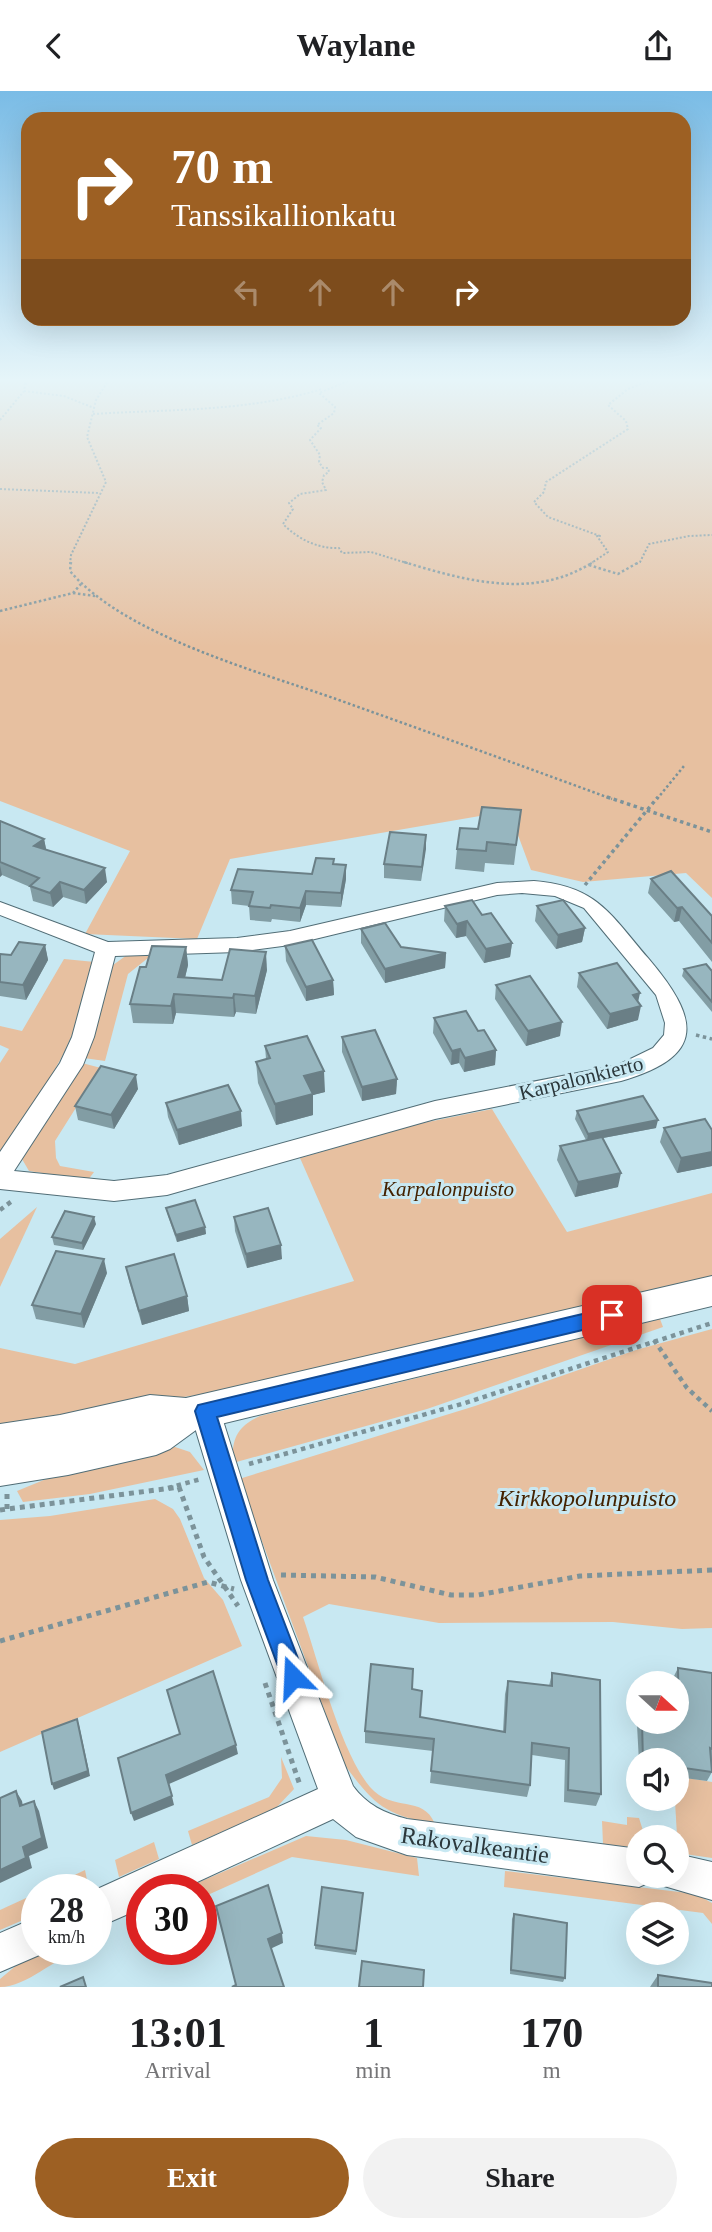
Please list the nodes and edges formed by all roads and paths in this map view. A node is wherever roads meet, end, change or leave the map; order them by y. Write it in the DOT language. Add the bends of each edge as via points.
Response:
graph roads {
  1 [pos="100,469"];
  2 [pos="328,469"];
  3 [pos="565,469"];
  4 [pos="0,489"];
  5 [pos="100,493"];
  6 [pos="712,535"];
  7 [pos="589,565"];
  8 [pos="81,584"];
  9 [pos="73,593"];
  10 [pos="96,596"];
  11 [pos="0,611"];
  12 [pos="684,766"];
  13 [pos="647,810"];
  14 [pos="712,832"];
  15 [pos="577,895"];
  16 [pos="0,908"];
  17 [pos="106,949"];
  18 [pos="0,1172"];
  19 [pos="0,1179"];
  20 [pos="712,1291"];
  21 [pos="712,1323"];
  22 [pos="653,1340"];
  23 [pos="712,1411"];
  24 [pos="195,1413"];
  25 [pos="0,1442"];
  26 [pos="222,1472"];
  27 [pos="4,1480"];
  28 [pos="178,1487"];
  29 [pos="0,1510"];
  30 [pos="7,1510"];
  31 [pos="712,1570"];
  32 [pos="257,1580"];
  33 [pos="225,1587"];
  34 [pos="240,1609"];
  35 [pos="0,1641"];
  36 [pos="261,1672"];
  37 [pos="324,1804"];
  38 [pos="626,1866"];
  39 [pos="689,1876"];
  40 [pos="712,1881"];
  41 [pos="112,1902"];
  42 [pos="21,1943"];
  43 [pos="0,1953"];
  1 -- 5 [label="path" via="106,482"];
  2 -- 7 [label="path" via="322,482 326,490 292,497 293,509 284,524 324,549 385,555 458,579 522,585 550,582"];
  3 -- 7 [label="path" via="546,482 534,502 548,517 600,536 608,552"];
  4 -- 5 [label="path"];
  5 -- 8 [label="path" via="71,555 70,571"];
  6 -- 7 [label="path" via="649,544 640,562 618,574"];
  8 -- 9 [label="path"];
  8 -- 10 [label="path"];
  9 -- 10 [label="path"];
  9 -- 11 [label="path"];
  10 -- 13 [label="path" via="118,613 210,654"];
  12 -- 13 [label="path"];
  13 -- 14 [label="path"];
  13 -- 15 [label="path"];
  15 -- 17 [label="street" via="528,885 497,888 290,938 237,945"];
  15 -- 19 [label="street, Karpalonkierto" via="591,904 672,1005 677,1030 668,1049 649,1064 435,1110 167,1185 114,1191"];
  16 -- 17 [label="street"];
  17 -- 18 [label="street" via="71,1065"];
  20 -- 24 [label="street"];
  21 -- 22 [label="path"];
  22 -- 23 [label="path" via="680,1380"];
  22 -- 26 [label="path" via="465,1403"];
  24 -- 25 [label="street" via="150,1412"];
  24 -- 26 [label="street"];
  24 -- 27 [label="street" via="156,1437 68,1457"];
  26 -- 28 [label="path"];
  26 -- 32 [label="street"];
  27 -- 30 [label="path"];
  28 -- 30 [label="path"];
  28 -- 33 [label="path" via="204,1557"];
  29 -- 30 [label="path"];
  31 -- 32 [label="path" via="580,1576 478,1595 451,1595 375,1577 290,1574"];
  32 -- 33 [label="path" via="238,1589"];
  32 -- 37 [label="street"];
  33 -- 34 [label="path"];
  33 -- 35 [label="path" via="208,1582"];
  36 -- 37 [label="path"];
  37 -- 38 [label="street, Rakovalkeantie" via="348,1811 383,1832 407,1837"];
  37 -- 41 [label="street"];
  39 -- 40 [label="street"];
  42 -- 43 [label="street"];
}
